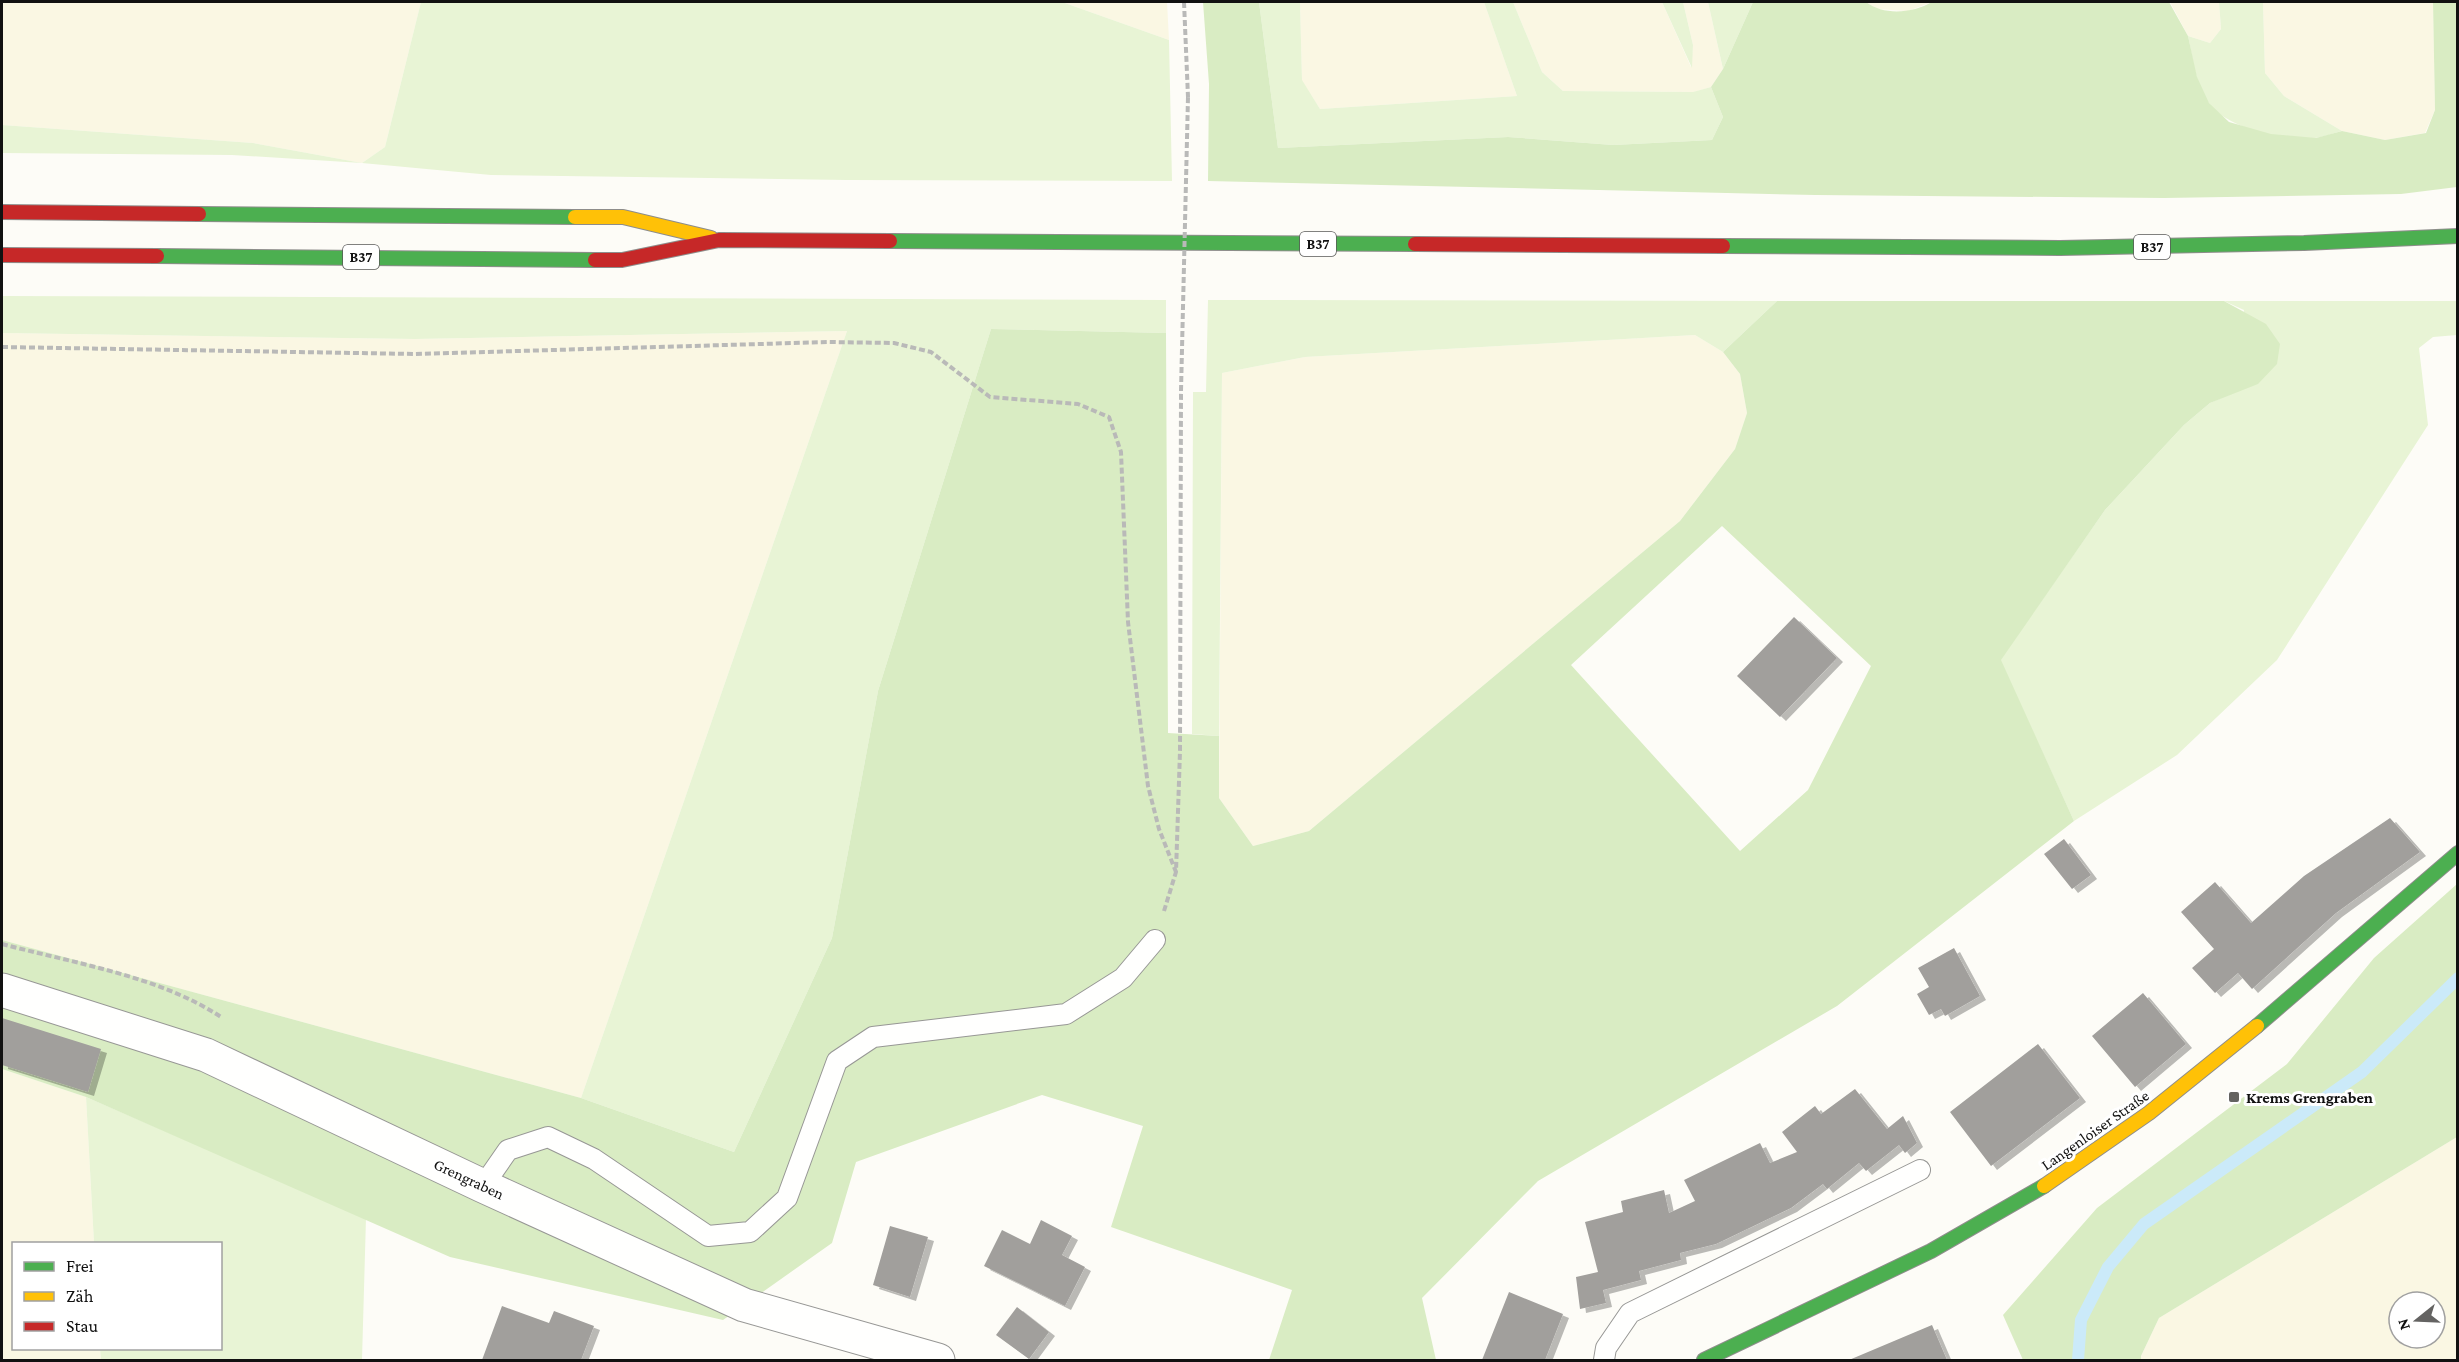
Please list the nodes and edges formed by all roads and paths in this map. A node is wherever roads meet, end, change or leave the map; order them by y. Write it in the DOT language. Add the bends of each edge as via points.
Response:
graph roads {
  1 [pos="1184,2"];
  2 [pos="2,212"];
  3 [pos="2457,236"];
  4 [pos="719,240"];
  5 [pos="2,255"];
  6 [pos="2,348"];
  7 [pos="2457,853"];
  8 [pos="1176,872"];
  9 [pos="1155,940"];
  10 [pos="2,944"];
  11 [pos="159,986"];
  12 [pos="2,990"];
  13 [pos="1920,1170"];
  14 [pos="483,1186"];
  15 [pos="938,1360"];
  16 [pos="1604,1360"];
  17 [pos="1704,1360"];
  1 -- 8 [label="path, bridge" via="1188,97"];
  2 -- 4 [label="main road, B37" via="623,217"];
  3 -- 4 [label="main road, B37" via="2049,248"];
  4 -- 5 [label="main road, B37" via="622,260"];
  6 -- 8 [label="path" via="415,354 894,343 932,352 990,397 1078,404 1109,417 1122,452 1128,622 1148,786 1159,830"];
  7 -- 17 [label="main road, Langenloiser Straße" via="2213,1063 2141,1120 2062,1174 1962,1236"];
  8 -- 9 [label="path"];
  9 -- 14 [label="lane" via="1123,978 1066,1014 873,1037 837,1060 787,1198 750,1232 708,1236 594,1160 548,1137 508,1150"];
  10 -- 11 [label="path"];
  12 -- 14 [label="street, Grengraben" via="206,1054"];
  13 -- 16 [label="lane" via="1630,1313 1606,1348"];
  14 -- 15 [label="street, Grengraben" via="744,1305"];
}
